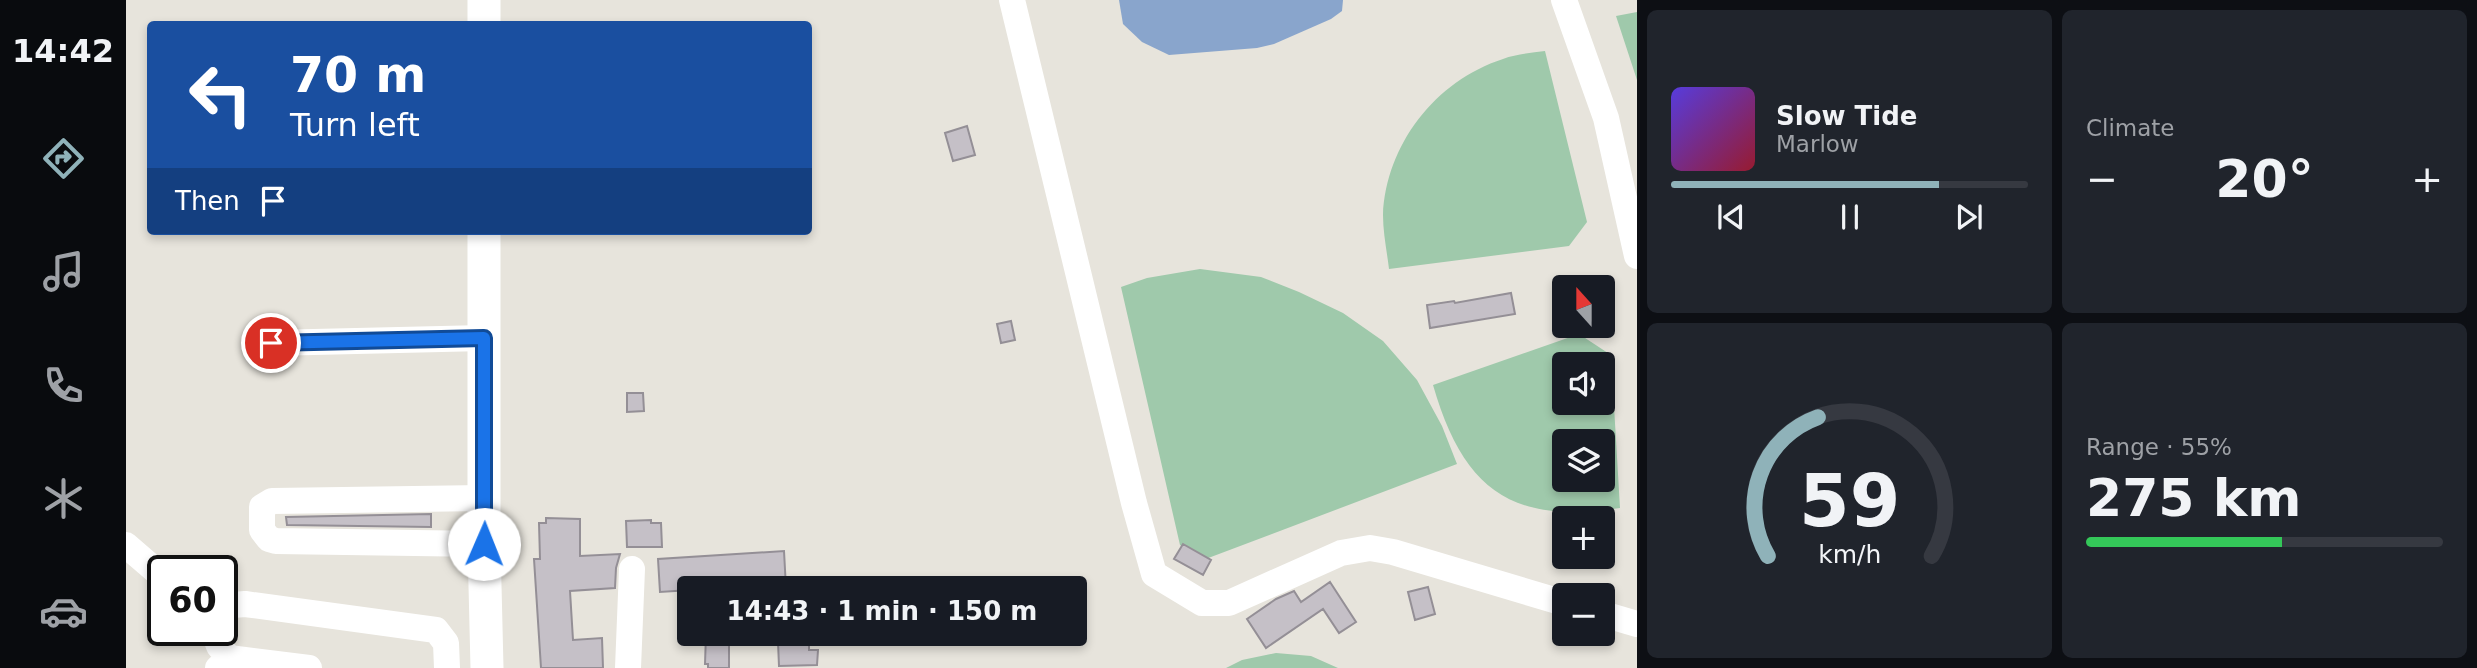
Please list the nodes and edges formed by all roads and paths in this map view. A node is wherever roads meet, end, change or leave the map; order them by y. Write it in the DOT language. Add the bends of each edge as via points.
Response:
graph roads {
  1 [pos="484,0"];
  2 [pos="1012,0"];
  3 [pos="1563,0"];
  4 [pos="484,21"];
  5 [pos="484,235"];
  6 [pos="1637,256"];
  7 [pos="484,338"];
  8 [pos="271,343"];
  9 [pos="485,498"];
  10 [pos="484,544"];
  11 [pos="126,545"];
  12 [pos="147,564"];
  13 [pos="632,569"];
  14 [pos="1552,599"];
  15 [pos="238,605"];
  16 [pos="1615,618"];
  17 [pos="1637,624"];
  18 [pos="219,646"];
  19 [pos="228,665"];
  20 [pos="309,668"];
  21 [pos="447,668"];
  22 [pos="487,668"];
  23 [pos="628,668"];
  1 -- 4 [label="main road"];
  2 -- 14 [label="lane" via="1154,574 1202,603 1229,603 1341,553 1370,548"];
  3 -- 6 [label="lane" via="1606,118"];
  5 -- 7 [label="main road"];
  7 -- 8 [label="lane"];
  7 -- 9 [label="main road"];
  9 -- 10 [label="main road"];
  9 -- 10 [label="lane" via="272,500 262,507 262,530 276,541"];
  10 -- 22 [label="main road"];
  11 -- 12 [label="lane"];
  13 -- 23 [label="lane"];
  15 -- 21 [label="lane" via="436,630 446,643"];
  16 -- 17 [label="lane"];
  18 -- 19 [label="lane"];
  19 -- 20 [label="lane"];
}
